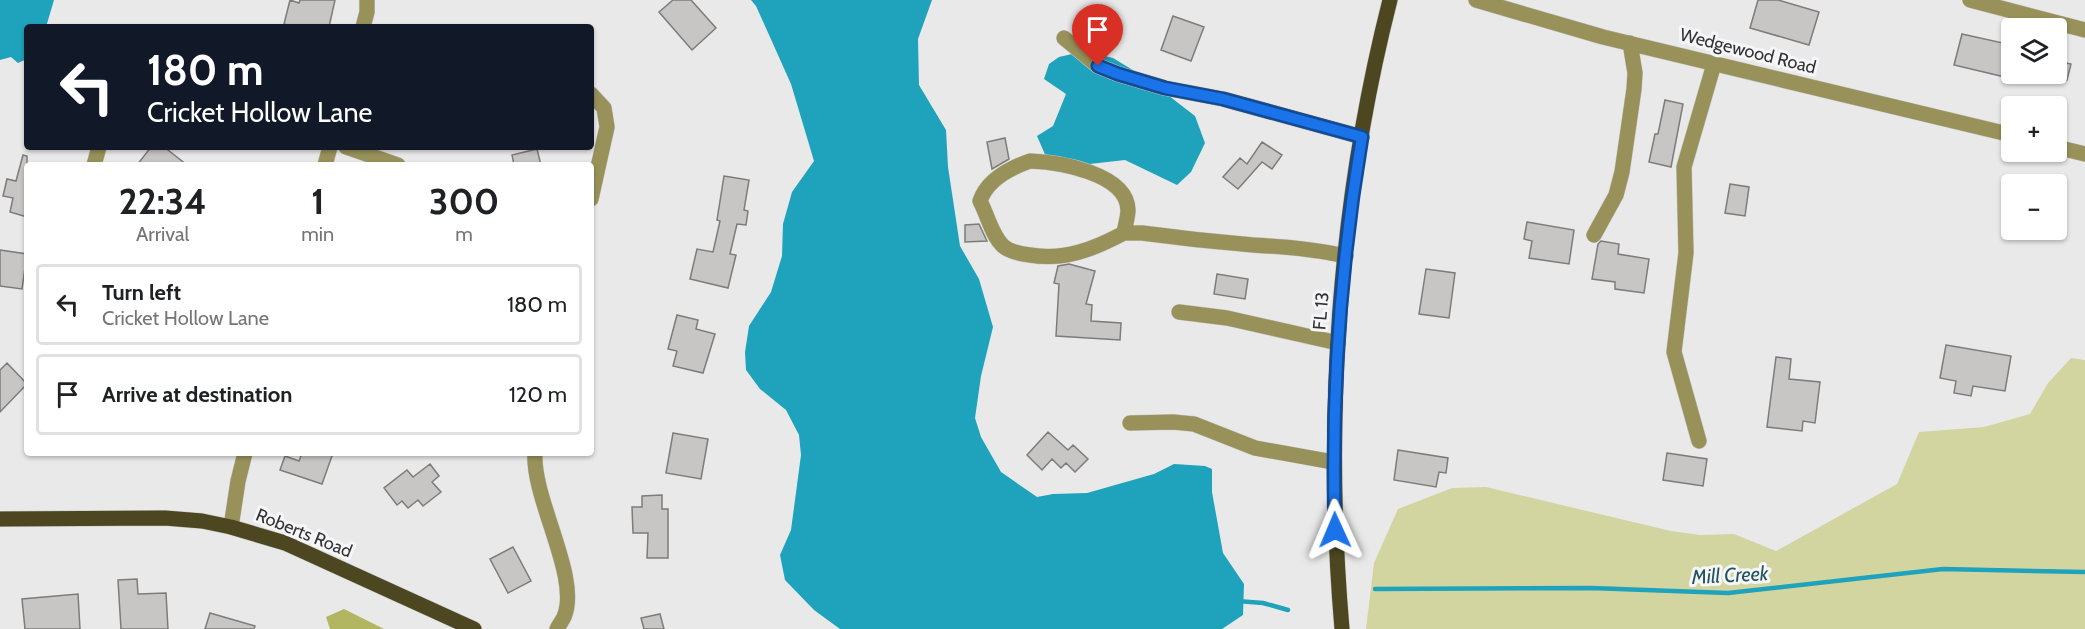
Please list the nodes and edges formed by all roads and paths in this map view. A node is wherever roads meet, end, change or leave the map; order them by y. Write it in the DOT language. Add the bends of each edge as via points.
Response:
graph roads {
  1 [pos="367,0"];
  2 [pos="1390,0"];
  3 [pos="1476,0"];
  4 [pos="1970,0"];
  5 [pos="364,24"];
  6 [pos="2085,30"];
  7 [pos="1064,38"];
  8 [pos="1630,43"];
  9 [pos="1714,64"];
  10 [pos="594,97"];
  11 [pos="2001,132"];
  12 [pos="1362,137"];
  13 [pos="355,150"];
  14 [pos="2067,150"];
  15 [pos="2085,154"];
  16 [pos="389,162"];
  17 [pos="594,186"];
  18 [pos="1124,233"];
  19 [pos="1594,235"];
  20 [pos="1346,256"];
  21 [pos="1179,312"];
  22 [pos="1338,343"];
  23 [pos="1130,423"];
  24 [pos="1699,441"];
  25 [pos="245,456"];
  26 [pos="535,456"];
  27 [pos="1333,462"];
  28 [pos="0,519"];
  29 [pos="231,526"];
  30 [pos="474,629"];
  31 [pos="557,629"];
  32 [pos="1342,629"];
  1 -- 5 [label="street"];
  2 -- 12 [label="main road, FL 13"];
  3 -- 8 [label="street, Wedgewood Road"];
  4 -- 6 [label="street"];
  7 -- 12 [label="street" via="1098,66 1118,74"];
  8 -- 9 [label="street, Wedgewood Road"];
  8 -- 19 [label="street" via="1635,73 1622,172 1616,195"];
  9 -- 11 [label="street, Wedgewood Road"];
  9 -- 24 [label="street" via="1684,167 1686,253 1674,352"];
  10 -- 17 [label="street" via="604,108 607,127"];
  12 -- 20 [label="main road, FL 13"];
  13 -- 16 [label="street"];
  14 -- 15 [label="street"];
  18 -- 18 [label="street" via="1065,256 1018,254 1005,248 992,234 980,201 996,179 1016,166 1030,161 1047,162 1110,182 1124,195 1128,209"];
  18 -- 20 [label="street" via="1287,246"];
  20 -- 22 [label="main road, FL 13"];
  21 -- 22 [label="street" via="1227,318"];
  22 -- 27 [label="main road, FL 13"];
  23 -- 27 [label="street" via="1194,424 1255,448"];
  25 -- 29 [label="street"];
  26 -- 31 [label="street" via="537,482 565,575 565,615"];
  27 -- 32 [label="main road, FL 13"];
  28 -- 29 [label="main road, Roberts Road" via="165,518"];
  29 -- 30 [label="main road, Roberts Road" via="285,543"];
}
